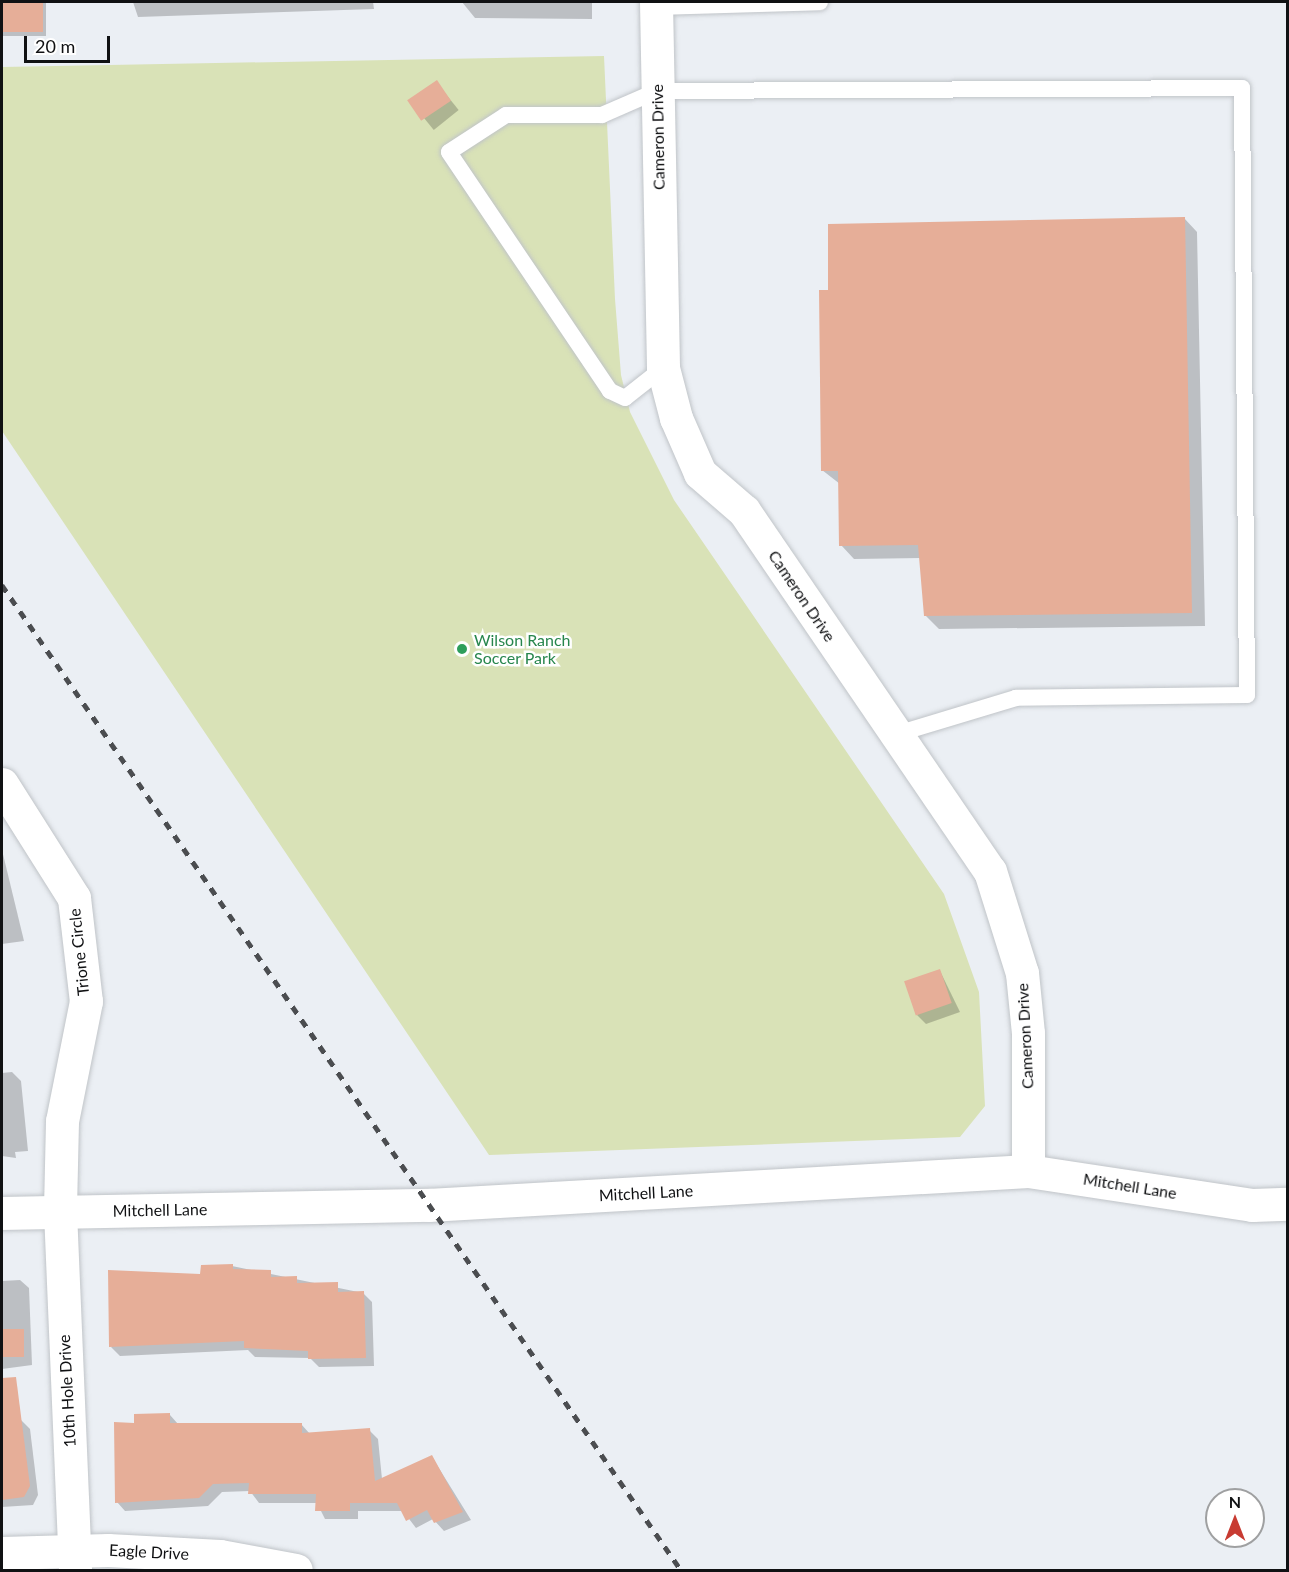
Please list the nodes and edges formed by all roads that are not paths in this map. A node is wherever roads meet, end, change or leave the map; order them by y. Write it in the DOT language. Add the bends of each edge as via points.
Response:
graph roads {
  1 [pos="820,2"];
  2 [pos="656,4"];
  3 [pos="657,91"];
  4 [pos="663,368"];
  5 [pos="897,734"];
  6 [pos="2,784"];
  7 [pos="1028,1171"];
  8 [pos="1287,1204"];
  9 [pos="60,1211"];
  10 [pos="2,1213"];
  11 [pos="2,1553"];
  12 [pos="75,1561"];
  13 [pos="296,1570"];
  1 -- 2 [label="lane"];
  2 -- 3 [label="street, Cameron Drive"];
  3 -- 4 [label="street, Cameron Drive"];
  3 -- 4 [label="lane" via="603,115 506,115 448,152 610,391 625,398"];
  3 -- 5 [label="lane" via="1242,88 1247,695 1016,698"];
  4 -- 5 [label="street, Cameron Drive" via="675,418 700,473 744,511"];
  5 -- 7 [label="street, Cameron Drive" via="990,871 1003,909 1022,973 1028,1033"];
  6 -- 9 [label="street, Trione Circle" via="74,898 86,1000 62,1121"];
  7 -- 8 [label="street, Mitchell Lane" via="1252,1205"];
  7 -- 9 [label="street, Mitchell Lane" via="428,1205"];
  9 -- 10 [label="street, Mitchell Lane"];
  9 -- 12 [label="street, 10th Hole Drive"];
  11 -- 12 [label="street, Eagle Drive"];
  12 -- 13 [label="street, Eagle Drive" via="220,1556"];
}
